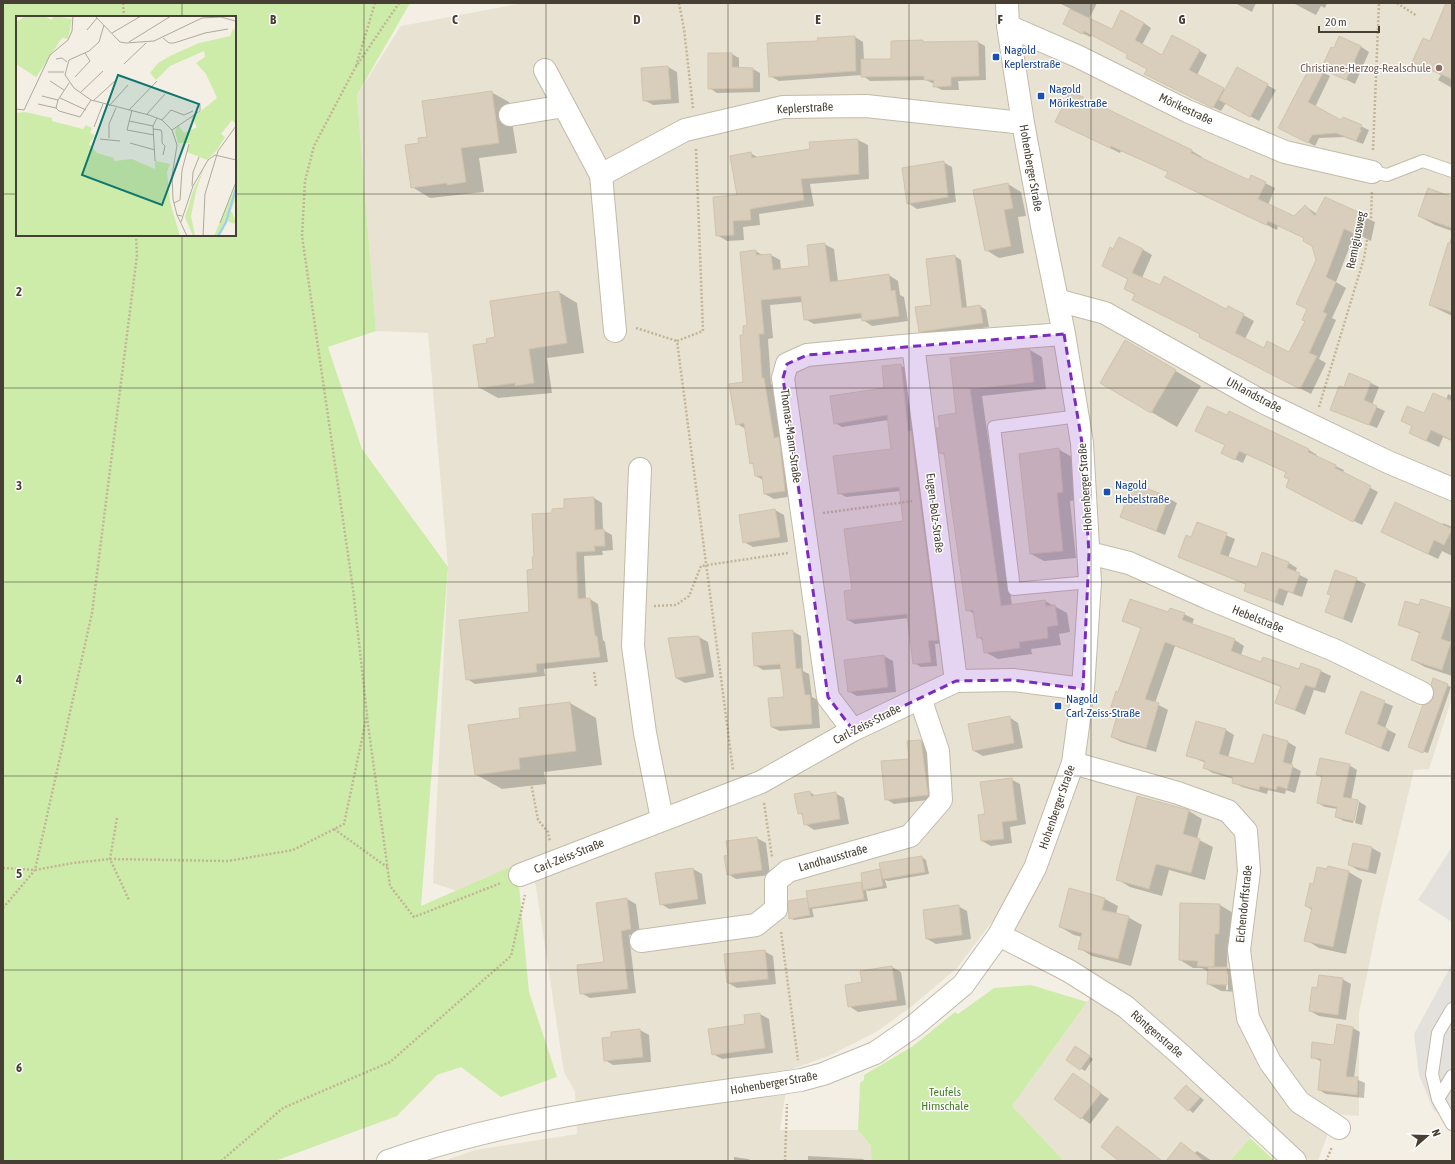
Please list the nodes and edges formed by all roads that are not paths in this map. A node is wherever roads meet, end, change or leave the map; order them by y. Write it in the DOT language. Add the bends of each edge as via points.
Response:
graph roads {
  1 [pos="1007,3"];
  2 [pos="1008,26"];
  3 [pos="545,70"];
  4 [pos="564,106"];
  5 [pos="510,115"];
  6 [pos="1023,123"];
  7 [pos="1452,171"];
  8 [pos="1372,172"];
  9 [pos="601,175"];
  10 [pos="1057,300"];
  11 [pos="614,326"];
  12 [pos="1064,334"];
  13 [pos="913,345"];
  14 [pos="1079,416"];
  15 [pos="640,469"];
  16 [pos="1452,489"];
  17 [pos="1089,553"];
  18 [pos="1090,582"];
  19 [pos="956,681"];
  20 [pos="1083,690"];
  21 [pos="1422,693"];
  22 [pos="920,698"];
  23 [pos="853,730"];
  24 [pos="1073,763"];
  25 [pos="662,819"];
  26 [pos="525,873"];
  27 [pos="999,935"];
  28 [pos="641,941"];
  29 [pos="1452,1009"];
  30 [pos="1452,1076"];
  31 [pos="1438,1099"];
  32 [pos="1452,1124"];
  33 [pos="1339,1128"];
  34 [pos="388,1161"];
  35 [pos="1295,1161"];
  1 -- 2 [label="street, Hohenberger Straße"];
  2 -- 6 [label="street, Hohenberger Straße"];
  2 -- 8 [label="street, Mörikestraße" via="1077,56 1187,111 1285,152"];
  3 -- 4 [label="street"];
  4 -- 5 [label="street"];
  4 -- 9 [label="street"];
  6 -- 9 [label="street, Keplerstraße" via="866,106 783,107 685,130"];
  6 -- 10 [label="street, Hohenberger Straße"];
  7 -- 8 [label="lane" via="1423,161 1387,175"];
  9 -- 11 [label="street"];
  10 -- 12 [label="street, Hohenberger Straße"];
  10 -- 16 [label="street, Uhlandstraße" via="1105,313 1263,402 1388,462"];
  12 -- 13 [label="street, Thomas-Mann-Straße"];
  12 -- 14 [label="street, Hohenberger Straße"];
  13 -- 19 [label="street, Eugen-Bolz-Straße"];
  13 -- 23 [label="street, Thomas-Mann-Straße" via="807,355 787,364 783,378 828,697"];
  14 -- 17 [label="street, Hohenberger Straße"];
  14 -- 18 [label="lane" via="994,427 1014,589"];
  15 -- 25 [label="street" via="633,646 644,733"];
  17 -- 18 [label="street, Hohenberger Straße"];
  17 -- 21 [label="street, Hebelstraße" via="1129,563 1334,650"];
  18 -- 20 [label="street, Hohenberger Straße"];
  19 -- 20 [label="street, Carl-Zeiss-Straße" via="1013,680"];
  19 -- 22 [label="street, Carl-Zeiss-Straße"];
  20 -- 24 [label="street, Hohenberger Straße"];
  22 -- 23 [label="street, Carl-Zeiss-Straße"];
  22 -- 28 [label="street, Landhausstraße" via="938,751 941,800 910,836 788,871 776,881 776,909 756,926"];
  23 -- 25 [label="street, Carl-Zeiss-Straße" via="761,782"];
  24 -- 27 [label="street, Hohenberger Straße" via="1035,868"];
  24 -- 33 [label="street, Eichendorffstraße" via="1178,793 1228,811 1246,831 1250,871 1239,950 1248,1018 1270,1062 1300,1102"];
  25 -- 26 [label="street, Carl-Zeiss-Straße"];
  27 -- 34 [label="street, Hohenberger Straße" via="963,985 914,1026 875,1053 822,1074 800,1080 551,1117 467,1137"];
  27 -- 35 [label="street, Röntgenstraße" via="1069,971 1126,1007"];
  29 -- 31 [label="lane" via="1438,1033 1432,1074"];
  30 -- 31 [label="lane"];
  31 -- 32 [label="lane"];
}
